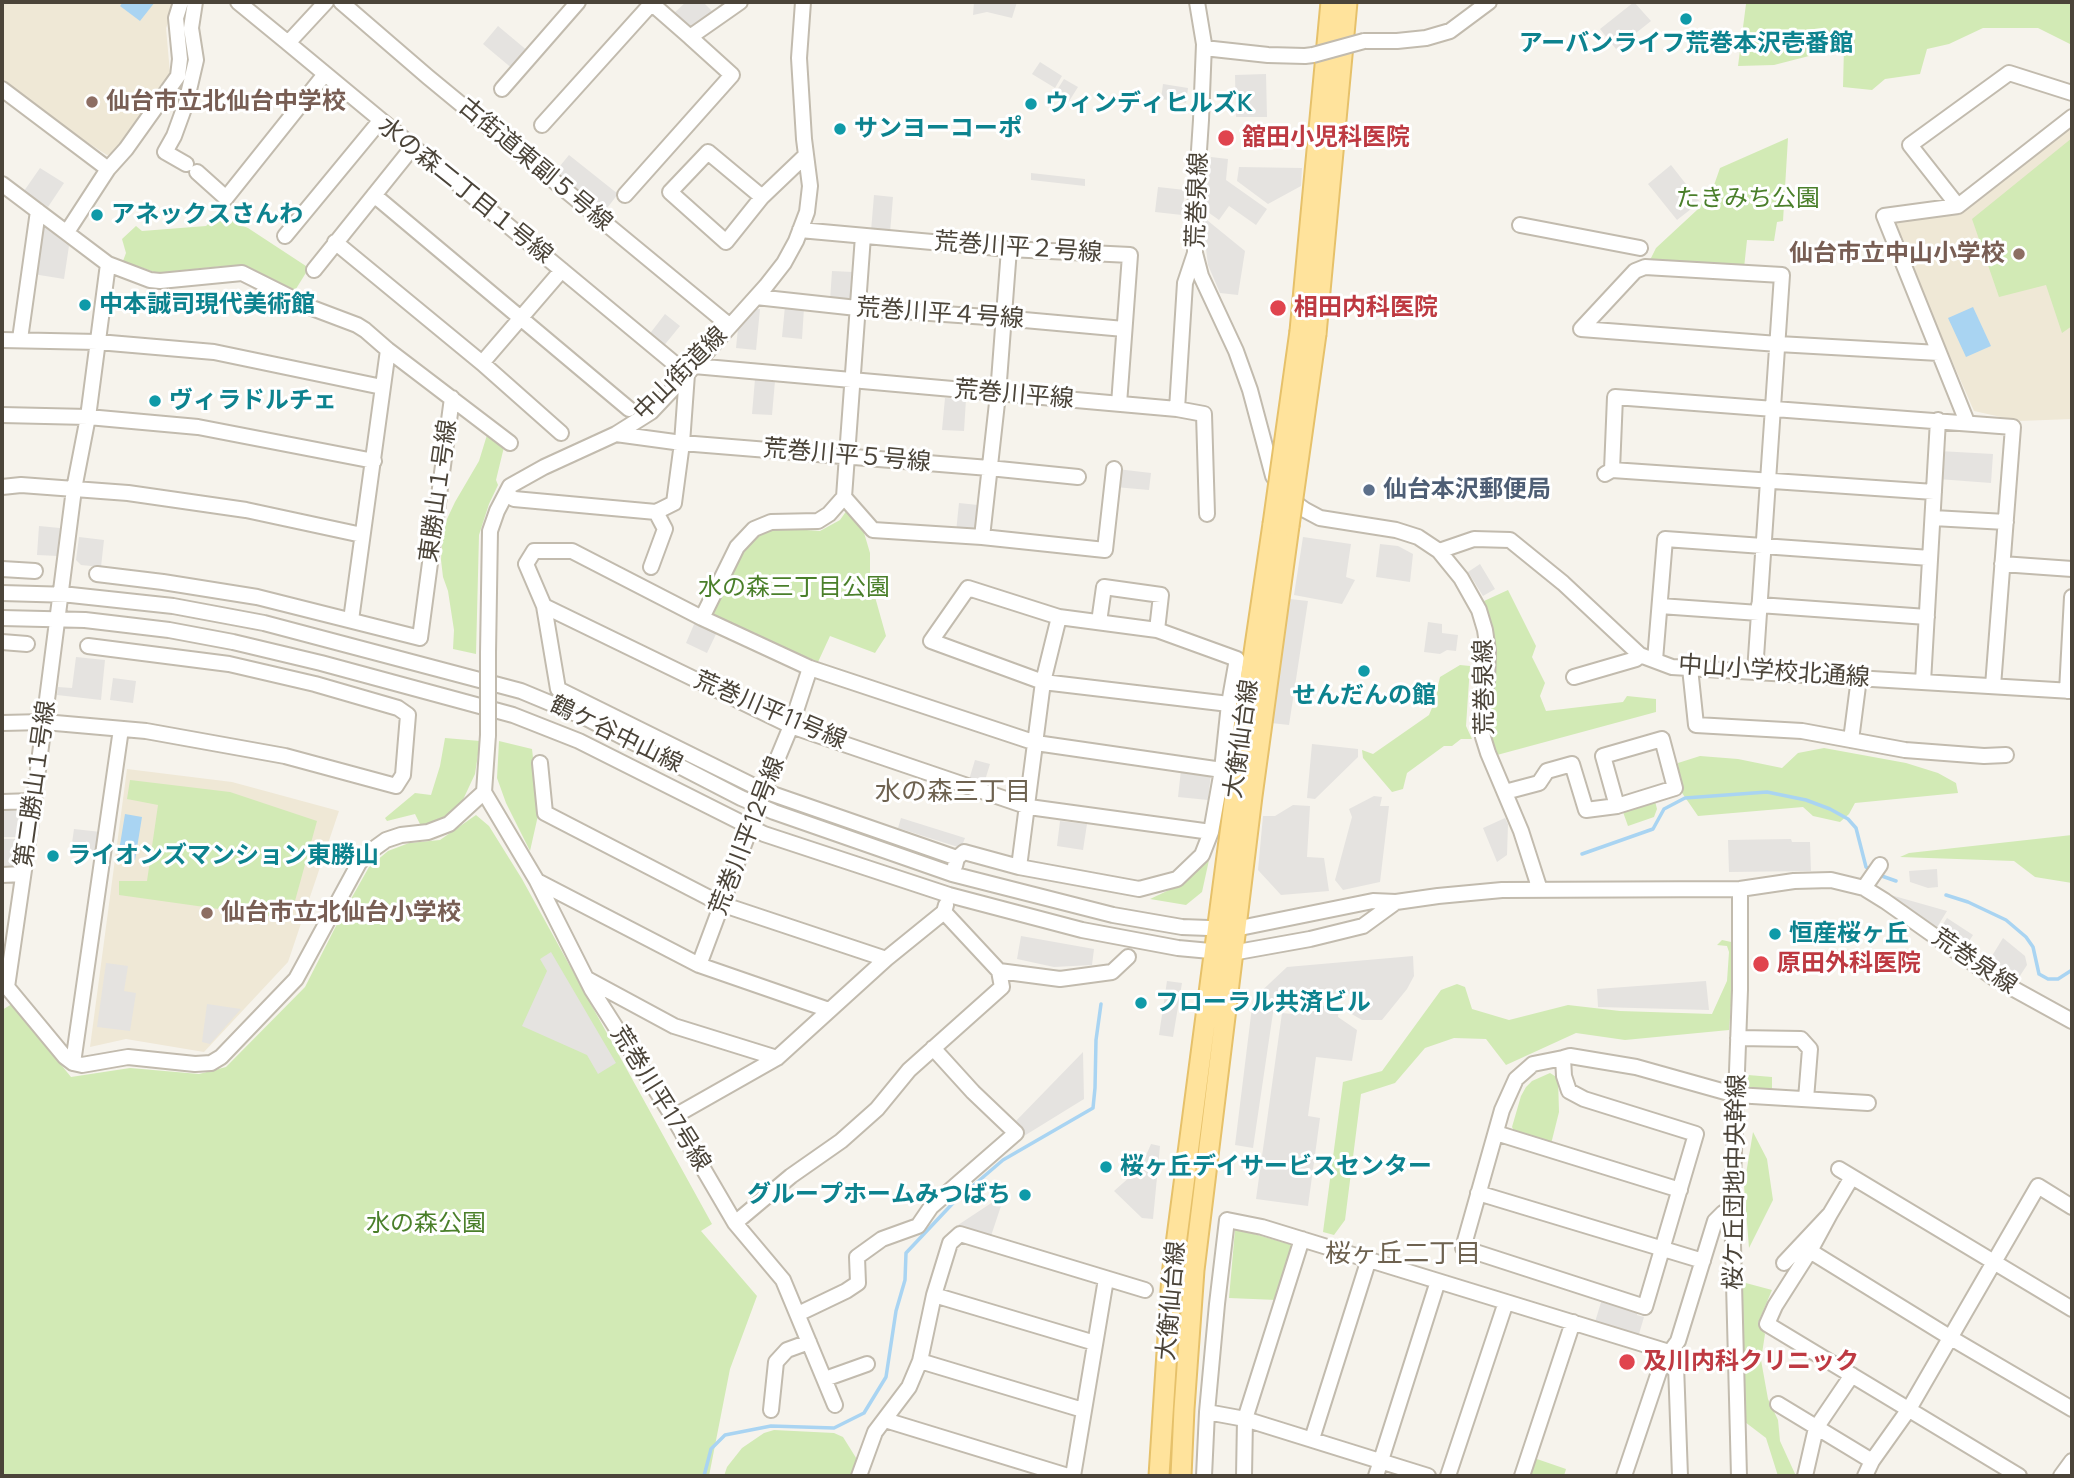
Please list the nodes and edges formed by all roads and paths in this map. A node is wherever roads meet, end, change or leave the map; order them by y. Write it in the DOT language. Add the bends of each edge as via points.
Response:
graph roads {
  1 [pos="181,2"];
  2 [pos="195,2"];
  3 [pos="238,2"];
  4 [pos="326,2"];
  5 [pos="341,2"];
  6 [pos="578,2"];
  7 [pos="651,2"];
  8 [pos="740,2"];
  9 [pos="803,2"];
  10 [pos="1197,2"];
  11 [pos="1331,2"];
  12 [pos="1347,2"];
  13 [pos="1489,2"];
  14 [pos="690,37"];
  15 [pos="288,43"];
  16 [pos="1204,48"];
  17 [pos="325,74"];
  18 [pos="2,89"];
  19 [pos="502,89"];
  20 [pos="2072,93"];
  21 [pos="2072,117"];
  22 [pos="380,121"];
  23 [pos="542,125"];
  24 [pos="412,148"];
  25 [pos="806,155"];
  26 [pos="108,169"];
  27 [pos="2,184"];
  28 [pos="374,195"];
  29 [pos="625,195"];
  30 [pos="762,197"];
  31 [pos="1958,206"];
  32 [pos="38,211"];
  33 [pos="1520,225"];
  34 [pos="800,230"];
  35 [pos="67,232"];
  36 [pos="285,236"];
  37 [pos="863,236"];
  38 [pos="335,242"];
  39 [pos="1009,248"];
  40 [pos="1640,248"];
  41 [pos="1195,253"];
  42 [pos="108,264"];
  43 [pos="313,270"];
  44 [pos="562,270"];
  45 [pos="756,297"];
  46 [pos="857,308"];
  47 [pos="521,317"];
  48 [pos="1002,318"];
  49 [pos="730,326"];
  50 [pos="1124,329"];
  51 [pos="1308,332"];
  52 [pos="20,339"];
  53 [pos="2,340"];
  54 [pos="98,342"];
  55 [pos="1778,344"];
  56 [pos="388,350"];
  57 [pos="1939,353"];
  58 [pos="482,363"];
  59 [pos="691,370"];
  60 [pos="851,380"];
  61 [pos="382,387"];
  62 [pos="998,394"];
  63 [pos="452,398"];
  64 [pos="1119,404"];
  65 [pos="1773,408"];
  66 [pos="1177,409"];
  67 [pos="629,410"];
  68 [pos="2,415"];
  69 [pos="88,417"];
  70 [pos="1938,420"];
  71 [pos="1967,422"];
  72 [pos="561,433"];
  73 [pos="616,434"];
  74 [pos="510,443"];
  75 [pos="682,443"];
  76 [pos="845,456"];
  77 [pos="374,461"];
  78 [pos="989,468"];
  79 [pos="1114,469"];
  80 [pos="1078,477"];
  81 [pos="1767,481"];
  82 [pos="2,487"];
  83 [pos="74,489"];
  84 [pos="1934,492"];
  85 [pos="507,494"];
  86 [pos="844,497"];
  87 [pos="656,512"];
  88 [pos="1206,514"];
  89 [pos="1933,518"];
  90 [pos="2006,522"];
  91 [pos="362,535"];
  92 [pos="982,537"];
  93 [pos="1763,546"];
  94 [pos="1439,551"];
  95 [pos="1930,558"];
  96 [pos="2002,564"];
  97 [pos="651,567"];
  98 [pos="2,569"];
  99 [pos="2072,569"];
  100 [pos="35,571"];
  101 [pos="97,574"];
  102 [pos="120,577"];
  103 [pos="2,593"];
  104 [pos="61,594"];
  105 [pos="2072,597"];
  106 [pos="117,598"];
  107 [pos="544,606"];
  108 [pos="1660,606"];
  109 [pos="1759,609"];
  110 [pos="315,611"];
  111 [pos="1059,617"];
  112 [pos="1927,617"];
  113 [pos="2,618"];
  114 [pos="702,618"];
  115 [pos="57,619"];
  116 [pos="351,620"];
  117 [pos="1099,622"];
  118 [pos="116,623"];
  119 [pos="1157,630"];
  120 [pos="309,635"];
  121 [pos="2,642"];
  122 [pos="233,642"];
  123 [pos="27,643"];
  124 [pos="88,646"];
  125 [pos="112,649"];
  126 [pos="1640,655"];
  127 [pos="1656,660"];
  128 [pos="321,663"];
  129 [pos="229,664"];
  130 [pos="810,668"];
  131 [pos="1689,668"];
  132 [pos="1755,672"];
  133 [pos="1574,677"];
  134 [pos="1859,678"];
  135 [pos="1043,682"];
  136 [pos="1923,682"];
  137 [pos="315,684"];
  138 [pos="1993,686"];
  139 [pos="2069,691"];
  140 [pos="1229,704"];
  141 [pos="44,722"];
  142 [pos="2,723"];
  143 [pos="791,726"];
  144 [pos="121,729"];
  145 [pos="1851,740"];
  146 [pos="1037,743"];
  147 [pos="2006,755"];
  148 [pos="540,763"];
  149 [pos="1222,769"];
  150 [pos="764,791"];
  151 [pos="484,792"];
  152 [pos="1505,792"];
  153 [pos="2,802"];
  154 [pos="34,802"];
  155 [pos="758,806"];
  156 [pos="1617,806"];
  157 [pos="1029,807"];
  158 [pos="750,828"];
  159 [pos="1211,832"];
  160 [pos="957,858"];
  161 [pos="1881,865"];
  162 [pos="1020,867"];
  163 [pos="2,874"];
  164 [pos="23,874"];
  165 [pos="952,874"];
  166 [pos="537,881"];
  167 [pos="1867,884"];
  168 [pos="1740,889"];
  169 [pos="1540,890"];
  170 [pos="949,895"];
  171 [pos="1396,902"];
  172 [pos="721,904"];
  173 [pos="944,912"];
  174 [pos="1226,930"];
  175 [pos="7,951"];
  176 [pos="1224,953"];
  177 [pos="1128,957"];
  178 [pos="886,959"];
  179 [pos="699,965"];
  180 [pos="999,971"];
  181 [pos="587,979"];
  182 [pos="4,989"];
  183 [pos="829,1010"];
  184 [pos="2072,1021"];
  185 [pos="1738,1038"];
  186 [pos="933,1048"];
  187 [pos="777,1058"];
  188 [pos="1563,1058"];
  189 [pos="73,1063"];
  190 [pos="1736,1095"];
  191 [pos="1806,1099"];
  192 [pos="1868,1103"];
  193 [pos="673,1117"];
  194 [pos="1496,1133"];
  195 [pos="1680,1190"];
  196 [pos="1479,1193"];
  197 [pos="2072,1208"];
  198 [pos="1732,1212"];
  199 [pos="1830,1214"];
  200 [pos="735,1223"];
  201 [pos="1302,1239"];
  202 [pos="1662,1248"];
  203 [pos="1810,1251"];
  204 [pos="1369,1259"];
  205 [pos="1703,1261"];
  206 [pos="1784,1263"];
  207 [pos="1993,1263"];
  208 [pos="1106,1279"];
  209 [pos="1438,1281"];
  210 [pos="1145,1290"];
  211 [pos="934,1295"];
  212 [pos="1506,1302"];
  213 [pos="2072,1309"];
  214 [pos="798,1314"];
  215 [pos="1573,1322"];
  216 [pos="1951,1338"];
  217 [pos="809,1342"];
  218 [pos="1095,1343"];
  219 [pos="1669,1352"];
  220 [pos="920,1361"];
  221 [pos="867,1364"];
  222 [pos="1852,1375"];
  223 [pos="825,1379"];
  224 [pos="1778,1404"];
  225 [pos="835,1405"];
  226 [pos="1909,1409"];
  227 [pos="2072,1409"];
  228 [pos="771,1410"];
  229 [pos="1083,1410"];
  230 [pos="1207,1412"];
  231 [pos="1245,1419"];
  232 [pos="885,1420"];
  233 [pos="1816,1428"];
  234 [pos="1312,1439"];
  235 [pos="1380,1461"];
  236 [pos="2072,1461"];
  237 [pos="1869,1468"];
  238 [pos="859,1476"];
  239 [pos="1071,1476"];
  240 [pos="1159,1476"];
  241 [pos="1181,1476"];
  242 [pos="1204,1476"];
  243 [pos="1244,1476"];
  244 [pos="1376,1476"];
  245 [pos="1428,1476"];
  246 [pos="1448,1476"];
  247 [pos="1522,1476"];
  248 [pos="1624,1476"];
  249 [pos="1680,1476"];
  250 [pos="1739,1476"];
  251 [pos="1805,1476"];
  252 [pos="1884,1476"];
  253 [pos="2019,1476"];
  254 [pos="2061,1476"];
  1 -- 26 [label="street" via="176,18 178,76"];
  2 -- 17 [label="street" via="191,28 196,60 186,103 165,152 226,198"];
  3 -- 15 [label="street, 水の森二丁目１号線"];
  4 -- 15 [label="street"];
  5 -- 49 [label="street, 古街道東副５号線"];
  6 -- 19 [label="street"];
  7 -- 14 [label="street"];
  7 -- 23 [label="street"];
  8 -- 14 [label="street"];
  9 -- 25 [label="street, 中山街道線" via="799,58"];
  10 -- 16 [label="street, 荒巻泉線"];
  11 -- 51 [label="main road, 大衡仙台線"];
  12 -- 51 [label="main road, 大衡仙台線"];
  13 -- 16 [label="street, bridge" via="1450,31 1426,37 1364,41 1313,55"];
  14 -- 29 [label="street" via="732,75"];
  15 -- 17 [label="street, 水の森二丁目１号線"];
  16 -- 41 [label="street, 荒巻泉線"];
  17 -- 22 [label="street, 水の森二丁目１号線"];
  18 -- 26 [label="street"];
  20 -- 31 [label="street" via="2009,73 1910,145"];
  21 -- 31 [label="street"];
  22 -- 24 [label="street, 水の森二丁目１号線"];
  22 -- 36 [label="street"];
  24 -- 28 [label="street"];
  24 -- 44 [label="street, 水の森二丁目１号線"];
  25 -- 30 [label="street"];
  25 -- 34 [label="street, 中山街道線" via="810,186"];
  26 -- 35 [label="street"];
  27 -- 32 [label="street, 東勝山１号線"];
  28 -- 38 [label="street"];
  28 -- 47 [label="street"];
  30 -- 30 [label="street" via="726,242 670,192 708,152"];
  31 -- 57 [label="street" via="1884,216"];
  32 -- 35 [label="street, 東勝山１号線"];
  32 -- 52 [label="street"];
  33 -- 40 [label="street"];
  34 -- 37 [label="street, 荒巻川平２号線"];
  34 -- 45 [label="street, 中山街道線" via="784,263"];
  35 -- 42 [label="street, 東勝山１号線"];
  37 -- 39 [label="street, 荒巻川平２号線"];
  37 -- 46 [label="street"];
  38 -- 43 [label="street"];
  38 -- 58 [label="street"];
  39 -- 48 [label="street"];
  39 -- 50 [label="street, 荒巻川平２号線" via="1130,255"];
  41 -- 66 [label="street" via="1185,283"];
  41 -- 94 [label="street, 荒巻泉線" via="1246,377 1273,477 1287,497 1320,518 1395,530 1418,537"];
  42 -- 54 [label="street, 第二勝山１号線"];
  42 -- 56 [label="street, 東勝山１号線" via="160,281 236,272 248,275 365,330"];
  44 -- 47 [label="street"];
  44 -- 59 [label="street, 水の森二丁目１号線"];
  45 -- 46 [label="street, 荒巻川平４号線"];
  45 -- 49 [label="street, 中山街道線"];
  46 -- 48 [label="street, 荒巻川平４号線"];
  46 -- 60 [label="street"];
  47 -- 58 [label="street"];
  47 -- 67 [label="street"];
  48 -- 50 [label="street, 荒巻川平４号線"];
  48 -- 62 [label="street"];
  49 -- 59 [label="street, 中山街道線"];
  50 -- 64 [label="street, 荒巻川平２号線"];
  51 -- 174 [label="main road, 大衡仙台線, bridge" via="1281,525 1251,673"];
  52 -- 53 [label="street"];
  52 -- 54 [label="street"];
  54 -- 61 [label="street" via="214,352"];
  54 -- 69 [label="street, 第二勝山１号線"];
  55 -- 55 [label="street" via="1594,330 1581,329 1635,271 1645,267 1783,275"];
  55 -- 57 [label="street"];
  55 -- 65 [label="street"];
  56 -- 61 [label="street"];
  56 -- 63 [label="street, 東勝山１号線"];
  57 -- 71 [label="street"];
  58 -- 72 [label="street"];
  59 -- 60 [label="street, 荒巻川平線"];
  59 -- 73 [label="street, 中山街道線" via="651,412"];
  59 -- 75 [label="street"];
  60 -- 62 [label="street, 荒巻川平線"];
  60 -- 76 [label="street"];
  61 -- 77 [label="street"];
  62 -- 64 [label="street, 荒巻川平線"];
  62 -- 78 [label="street"];
  63 -- 74 [label="street"];
  63 -- 116 [label="street, 東勝山１号線" via="420,638"];
  64 -- 66 [label="street, 荒巻川平線"];
  65 -- 70 [label="street"];
  65 -- 81 [label="street"];
  65 -- 81 [label="street" via="1615,397 1609,472"];
  66 -- 88 [label="street, 荒巻川平線" via="1204,414"];
  68 -- 69 [label="street"];
  69 -- 77 [label="street" via="198,427"];
  69 -- 83 [label="street, 第二勝山１号線"];
  70 -- 71 [label="street"];
  70 -- 84 [label="street"];
  71 -- 90 [label="street" via="2013,427"];
  73 -- 75 [label="street, 荒巻川平５号線"];
  73 -- 85 [label="street, 中山街道線" via="517,482"];
  75 -- 76 [label="street, 荒巻川平５号線"];
  75 -- 87 [label="street" via="674,503"];
  76 -- 78 [label="street, 荒巻川平５号線"];
  76 -- 86 [label="street"];
  77 -- 91 [label="street"];
  78 -- 80 [label="street, 荒巻川平５号線"];
  78 -- 92 [label="street"];
  79 -- 92 [label="street" via="1104,550"];
  81 -- 84 [label="street"];
  81 -- 93 [label="street"];
  82 -- 83 [label="street"];
  83 -- 91 [label="street" via="246,510"];
  83 -- 104 [label="street, 第二勝山１号線"];
  84 -- 89 [label="street"];
  85 -- 87 [label="street" via="514,499"];
  85 -- 151 [label="street, 中山街道線, bridge" via="490,531"];
  86 -- 92 [label="street" via="873,530"];
  86 -- 114 [label="street" via="818,521 764,523 751,531 737,547"];
  87 -- 97 [label="street" via="665,529"];
  89 -- 90 [label="street"];
  89 -- 95 [label="street"];
  90 -- 96 [label="street"];
  91 -- 116 [label="street"];
  93 -- 95 [label="street"];
  93 -- 108 [label="street" via="1665,539"];
  93 -- 109 [label="street"];
  94 -- 126 [label="street, 中山小学校北通線" via="1474,538 1510,540"];
  94 -- 152 [label="street, 荒巻泉線" via="1461,578 1485,630 1487,681 1480,714 1488,753"];
  95 -- 112 [label="street"];
  96 -- 99 [label="street"];
  96 -- 138 [label="street"];
  98 -- 100 [label="street"];
  101 -- 102 [label="street"];
  102 -- 106 [label="street"];
  102 -- 110 [label="street" via="257,597"];
  103 -- 104 [label="street, 鶴ケ谷中山線"];
  104 -- 106 [label="street, 鶴ケ谷中山線"];
  104 -- 115 [label="street, 第二勝山１号線"];
  105 -- 139 [label="street"];
  106 -- 120 [label="street, 鶴ケ谷中山線"];
  107 -- 114 [label="street" via="526,564 534,551 572,551"];
  107 -- 143 [label="street, 荒巻川平11号線"];
  107 -- 150 [label="street" via="558,689"];
  108 -- 109 [label="street"];
  108 -- 127 [label="street"];
  109 -- 112 [label="street"];
  109 -- 132 [label="street"];
  110 -- 116 [label="street"];
  110 -- 120 [label="street"];
  111 -- 117 [label="street"];
  111 -- 135 [label="street"];
  111 -- 135 [label="street" via="968,588 931,640"];
  112 -- 136 [label="street"];
  113 -- 115 [label="street"];
  114 -- 130 [label="street"];
  115 -- 118 [label="street"];
  115 -- 141 [label="street, 第二勝山１号線"];
  117 -- 119 [label="street"];
  117 -- 119 [label="street" via="1104,587 1161,595"];
  118 -- 122 [label="street"];
  118 -- 125 [label="street"];
  119 -- 140 [label="street" via="1237,659"];
  120 -- 155 [label="street, 鶴ケ谷中山線" via="521,691 586,718"];
  121 -- 123 [label="street"];
  122 -- 128 [label="street"];
  122 -- 129 [label="street"];
  124 -- 125 [label="street"];
  125 -- 129 [label="street"];
  126 -- 127 [label="street, 中山小学校北通線"];
  126 -- 133 [label="street"];
  127 -- 131 [label="street, 中山小学校北通線"];
  128 -- 137 [label="street"];
  128 -- 158 [label="street" via="545,727"];
  129 -- 137 [label="street"];
  130 -- 143 [label="street, 荒巻川平12号線"];
  130 -- 146 [label="street"];
  131 -- 132 [label="street, 中山小学校北通線"];
  131 -- 145 [label="street" via="1696,725 1802,731"];
  132 -- 134 [label="street, 中山小学校北通線"];
  134 -- 136 [label="street, 中山小学校北通線"];
  134 -- 145 [label="street"];
  135 -- 140 [label="street"];
  135 -- 146 [label="street"];
  136 -- 138 [label="street, 中山小学校北通線"];
  137 -- 144 [label="street" via="408,715 403,775 396,786 285,755"];
  138 -- 139 [label="street, 中山小学校北通線"];
  140 -- 149 [label="street"];
  141 -- 142 [label="street"];
  141 -- 144 [label="street"];
  141 -- 154 [label="street, 第二勝山１号線"];
  143 -- 150 [label="street, 荒巻川平12号線"];
  143 -- 157 [label="street, 荒巻川平11号線"];
  144 -- 189 [label="street"];
  145 -- 147 [label="street" via="1905,750"];
  146 -- 149 [label="street"];
  146 -- 157 [label="street"];
  148 -- 172 [label="street" via="545,813"];
  149 -- 159 [label="street"];
  150 -- 155 [label="street, 荒巻川平12号線"];
  150 -- 160 [label="street"];
  151 -- 166 [label="street, 荒巻川平17号線"];
  151 -- 189 [label="street" via="449,824 386,840 368,853 296,979 221,1057 195,1064 128,1057"];
  152 -- 156 [label="street" via="1539,783 1547,771 1572,764 1586,810"];
  152 -- 169 [label="street, 荒巻泉線"];
  153 -- 154 [label="street"];
  154 -- 164 [label="street, 第二勝山１号線"];
  155 -- 158 [label="street, 荒巻川平12号線"];
  155 -- 165 [label="street, 鶴ケ谷中山線"];
  156 -- 156 [label="street" via="1675,788 1662,739 1604,756"];
  157 -- 159 [label="street, 荒巻川平11号線"];
  157 -- 162 [label="street"];
  158 -- 170 [label="street"];
  158 -- 172 [label="street, 荒巻川平12号線"];
  159 -- 162 [label="street" via="1202,855 1177,879 1139,889"];
  160 -- 162 [label="street" via="964,852"];
  160 -- 165 [label="street"];
  161 -- 167 [label="street"];
  163 -- 164 [label="street"];
  164 -- 175 [label="street, 第二勝山１号線"];
  165 -- 174 [label="street, 鶴ケ谷中山線" via="1113,915"];
  166 -- 179 [label="street"];
  166 -- 181 [label="street, 荒巻川平17号線"];
  167 -- 168 [label="street, 荒巻泉線" via="1794,881"];
  167 -- 184 [label="street, 荒巻泉線" via="1994,978"];
  168 -- 169 [label="street, 荒巻泉線"];
  168 -- 185 [label="street, 桜ケ丘団地中央幹線"];
  169 -- 171 [label="street, 鶴ケ谷中山線"];
  170 -- 173 [label="street"];
  170 -- 176 [label="street" via="1082,930"];
  171 -- 174 [label="street, 鶴ケ谷中山線" via="1373,901"];
  171 -- 176 [label="street" via="1363,926"];
  172 -- 178 [label="street"];
  172 -- 179 [label="street, 荒巻川平12号線"];
  173 -- 178 [label="street"];
  173 -- 180 [label="street"];
  174 -- 176 [label="main road, 大衡仙台線"];
  175 -- 182 [label="street, 第二勝山１号線"];
  176 -- 240 [label="main road, 大衡仙台線" via="1172,1275"];
  176 -- 241 [label="main road, 大衡仙台線" via="1194,1269"];
  177 -- 180 [label="street" via="1112,972 1060,979"];
  178 -- 183 [label="street"];
  179 -- 183 [label="street"];
  180 -- 186 [label="street" via="1002,987"];
  181 -- 187 [label="street" via="674,1026"];
  181 -- 193 [label="street, 荒巻川平17号線"];
  182 -- 189 [label="street, 第二勝山１号線"];
  183 -- 187 [label="street"];
  185 -- 190 [label="street, 桜ケ丘団地中央幹線"];
  185 -- 191 [label="street" via="1801,1039 1810,1049"];
  186 -- 200 [label="street" via="850,1133"];
  186 -- 214 [label="street" via="1016,1133 931,1208 918,1226 882,1239 857,1256 858,1283"];
  187 -- 193 [label="street"];
  188 -- 190 [label="street" via="1636,1067"];
  188 -- 194 [label="street" via="1533,1064 1516,1079"];
  188 -- 195 [label="street" via="1569,1091 1696,1134"];
  190 -- 191 [label="street"];
  190 -- 198 [label="street, 桜ケ丘団地中央幹線"];
  191 -- 192 [label="street"];
  193 -- 200 [label="street, 荒巻川平17号線"];
  194 -- 195 [label="street"];
  194 -- 196 [label="street"];
  195 -- 202 [label="street"];
  196 -- 202 [label="street"];
  196 -- 202 [label="street" via="1463,1248 1645,1307"];
  197 -- 207 [label="street" via="2038,1186"];
  198 -- 205 [label="street" via="1715,1221"];
  198 -- 250 [label="street, 桜ケ丘団地中央幹線"];
  199 -- 203 [label="street"];
  199 -- 206 [label="street"];
  199 -- 207 [label="street" via="1846,1173"];
  200 -- 214 [label="street, 荒巻川平17号線" via="783,1279"];
  201 -- 204 [label="street"];
  201 -- 230 [label="street" via="1227,1220"];
  201 -- 231 [label="street"];
  202 -- 205 [label="street"];
  203 -- 216 [label="street"];
  203 -- 222 [label="street" via="1767,1324"];
  204 -- 209 [label="street"];
  204 -- 234 [label="street"];
  205 -- 219 [label="street" via="1678,1341"];
  207 -- 213 [label="street"];
  207 -- 216 [label="street"];
  208 -- 210 [label="street"];
  208 -- 211 [label="street" via="960,1234 950,1243"];
  208 -- 218 [label="street"];
  209 -- 212 [label="street"];
  209 -- 235 [label="street"];
  211 -- 218 [label="street"];
  211 -- 220 [label="street"];
  212 -- 215 [label="street"];
  212 -- 246 [label="street"];
  214 -- 217 [label="street, 荒巻川平17号線"];
  215 -- 219 [label="street"];
  215 -- 247 [label="street"];
  216 -- 226 [label="street"];
  216 -- 227 [label="street"];
  217 -- 223 [label="street, 荒巻川平17号線"];
  217 -- 228 [label="street" via="787,1350 776,1362"];
  218 -- 229 [label="street"];
  219 -- 248 [label="street"];
  219 -- 249 [label="street" via="1676,1364"];
  220 -- 229 [label="street"];
  220 -- 232 [label="street" via="909,1387"];
  221 -- 223 [label="street"];
  222 -- 226 [label="street"];
  222 -- 233 [label="street"];
  223 -- 225 [label="street, 荒巻川平17号線"];
  224 -- 233 [label="street"];
  226 -- 237 [label="street"];
  226 -- 253 [label="street"];
  229 -- 239 [label="street"];
  230 -- 231 [label="street"];
  230 -- 242 [label="street"];
  231 -- 234 [label="street"];
  231 -- 243 [label="street"];
  232 -- 238 [label="street" via="875,1432"];
  232 -- 239 [label="street"];
  233 -- 237 [label="street"];
  233 -- 251 [label="street"];
  234 -- 235 [label="street"];
  235 -- 244 [label="street"];
  235 -- 245 [label="street"];
  236 -- 254 [label="street"];
  237 -- 252 [label="street"];
}
